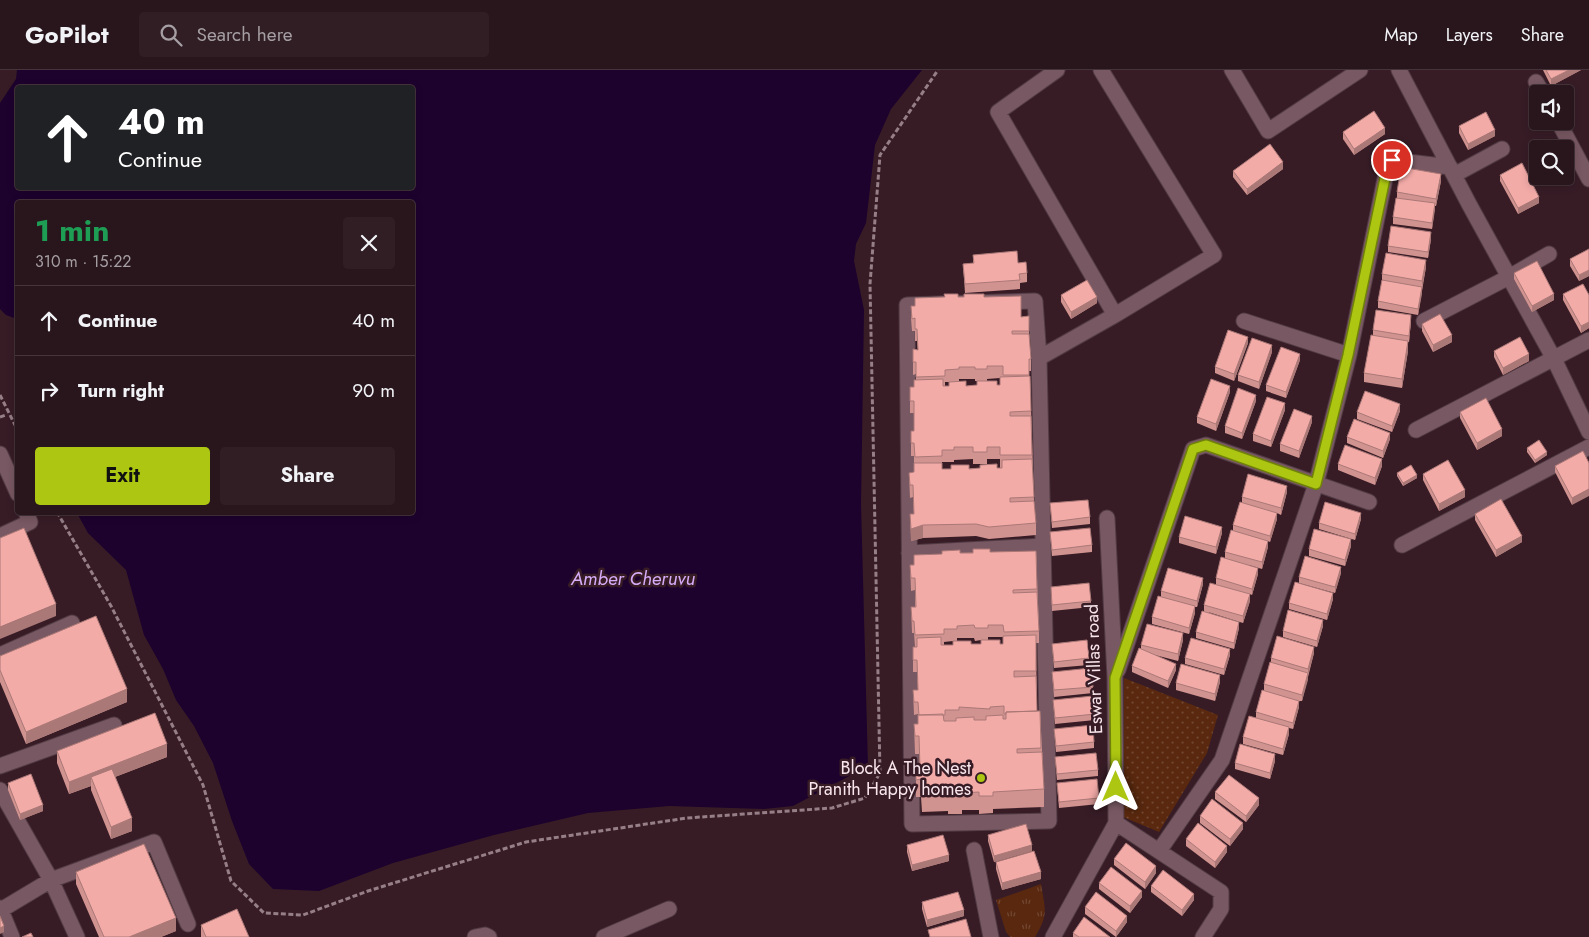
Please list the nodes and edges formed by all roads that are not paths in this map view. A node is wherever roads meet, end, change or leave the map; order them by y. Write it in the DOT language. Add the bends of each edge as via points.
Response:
graph roads {
  1 [pos="1057,70"];
  2 [pos="1101,70"];
  3 [pos="1232,70"];
  4 [pos="1360,70"];
  5 [pos="1399,70"];
  6 [pos="1564,130"];
  7 [pos="1502,149"];
  8 [pos="1585,163"];
  9 [pos="1452,171"];
  10 [pos="1589,179"];
  11 [pos="1548,254"];
  12 [pos="1509,277"];
  13 [pos="1116,315"];
  14 [pos="1244,321"];
  15 [pos="1424,321"];
  16 [pos="1589,340"];
  17 [pos="1348,355"];
  18 [pos="1039,358"];
  19 [pos="1554,359"];
  20 [pos="1416,430"];
  21 [pos="1589,432"];
  22 [pos="1589,447"];
  23 [pos="0,454"];
  24 [pos="1316,484"];
  25 [pos="15,487"];
  26 [pos="1369,502"];
  27 [pos="28,517"];
  28 [pos="1107,518"];
  29 [pos="0,536"];
  30 [pos="1402,545"];
  31 [pos="1043,546"];
  32 [pos="909,553"];
  33 [pos="72,623"];
  34 [pos="0,655"];
  35 [pos="1115,678"];
  36 [pos="114,725"];
  37 [pos="0,766"];
  38 [pos="0,790"];
  39 [pos="1116,823"];
  40 [pos="974,850"];
  41 [pos="1160,852"];
  42 [pos="51,880"];
  43 [pos="0,909"];
  44 [pos="669,909"];
  45 [pos="188,924"];
  46 [pos="12,937"];
  47 [pos="77,937"];
  48 [pos="475,937"];
  49 [pos="489,937"];
  50 [pos="604,937"];
  51 [pos="991,937"];
  52 [pos="1053,937"];
  53 [pos="1202,937"];
  1 -- 13 [label="street" via="998,112"];
  2 -- 13 [label="street" via="1214,255"];
  3 -- 4 [label="street" via="1268,131"];
  5 -- 9 [label="street"];
  6 -- 8 [label="street"];
  7 -- 9 [label="street"];
  8 -- 10 [label="street"];
  9 -- 12 [label="street"];
  9 -- 17 [label="street" via="1392,160 1388,164"];
  11 -- 12 [label="street"];
  12 -- 15 [label="street"];
  12 -- 19 [label="street"];
  13 -- 18 [label="street"];
  14 -- 17 [label="street"];
  16 -- 19 [label="street"];
  17 -- 24 [label="street"];
  18 -- 31 [label="street"];
  18 -- 32 [label="street" via="1035,301 907,305"];
  19 -- 20 [label="street"];
  19 -- 21 [label="street"];
  22 -- 30 [label="street"];
  23 -- 25 [label="street"];
  24 -- 26 [label="street"];
  24 -- 35 [label="street" via="1206,445 1193,449"];
  24 -- 41 [label="street" via="1222,760"];
  27 -- 29 [label="street"];
  28 -- 35 [label="street, Eswar Villas road"];
  31 -- 32 [label="street"];
  31 -- 32 [label="street" via="1049,821 912,824"];
  33 -- 34 [label="street"];
  35 -- 39 [label="street, Eswar Villas road"];
  36 -- 37 [label="street"];
  38 -- 42 [label="street"];
  39 -- 41 [label="street"];
  39 -- 52 [label="street"];
  40 -- 51 [label="street"];
  41 -- 53 [label="street" via="1220,892 1221,909"];
  42 -- 43 [label="street"];
  42 -- 45 [label="street" via="154,842"];
  42 -- 47 [label="street"];
  43 -- 46 [label="street"];
  44 -- 50 [label="street"];
  48 -- 49 [label="street"];
}
